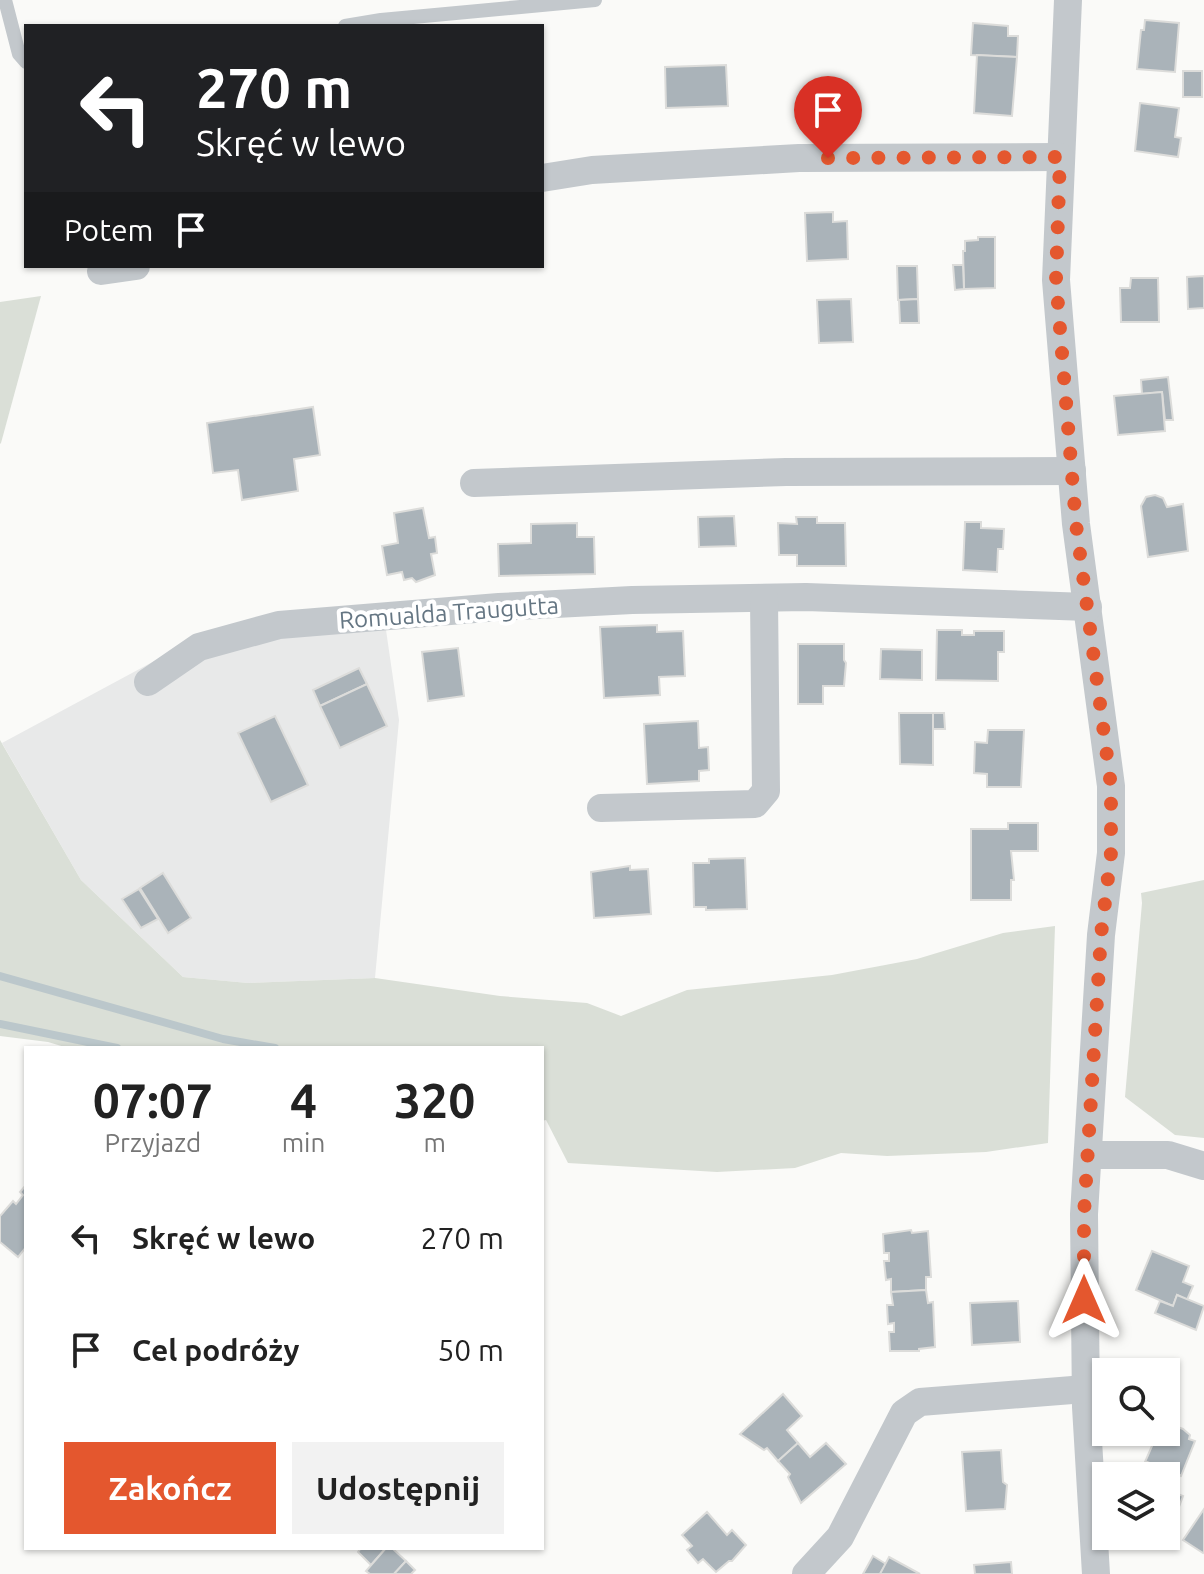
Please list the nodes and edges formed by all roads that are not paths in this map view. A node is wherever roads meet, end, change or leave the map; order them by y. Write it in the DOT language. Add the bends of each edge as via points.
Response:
graph roads {
  1 [pos="5,0"];
  2 [pos="595,0"];
  3 [pos="1068,0"];
  4 [pos="357,24"];
  5 [pos="24,60"];
  6 [pos="1060,157"];
  7 [pos="544,178"];
  8 [pos="122,268"];
  9 [pos="101,271"];
  10 [pos="1072,471"];
  11 [pos="474,483"];
  12 [pos="764,598"];
  13 [pos="1088,607"];
  14 [pos="148,682"];
  15 [pos="601,808"];
  16 [pos="1090,1155"];
  17 [pos="1204,1166"];
  18 [pos="1085,1389"];
  19 [pos="806,1574"];
  20 [pos="1096,1574"];
  1 -- 5 [label="lane"];
  2 -- 4 [label="lane"];
  3 -- 6 [label="street"];
  6 -- 7 [label="street" via="799,158"];
  6 -- 10 [label="street" via="1056,280"];
  8 -- 9 [label="street"];
  10 -- 11 [label="street" via="786,472"];
  10 -- 13 [label="street"];
  12 -- 13 [label="street, Romualda Traugutta"];
  12 -- 14 [label="street, Romualda Traugutta" via="499,607 279,625 199,647"];
  12 -- 15 [label="street" via="766,791 755,804"];
  13 -- 16 [label="street" via="1111,786"];
  16 -- 17 [label="street" via="1168,1155"];
  16 -- 18 [label="street" via="1084,1214"];
  18 -- 19 [label="street" via="920,1402 904,1413 840,1537"];
  18 -- 20 [label="street"];
}
